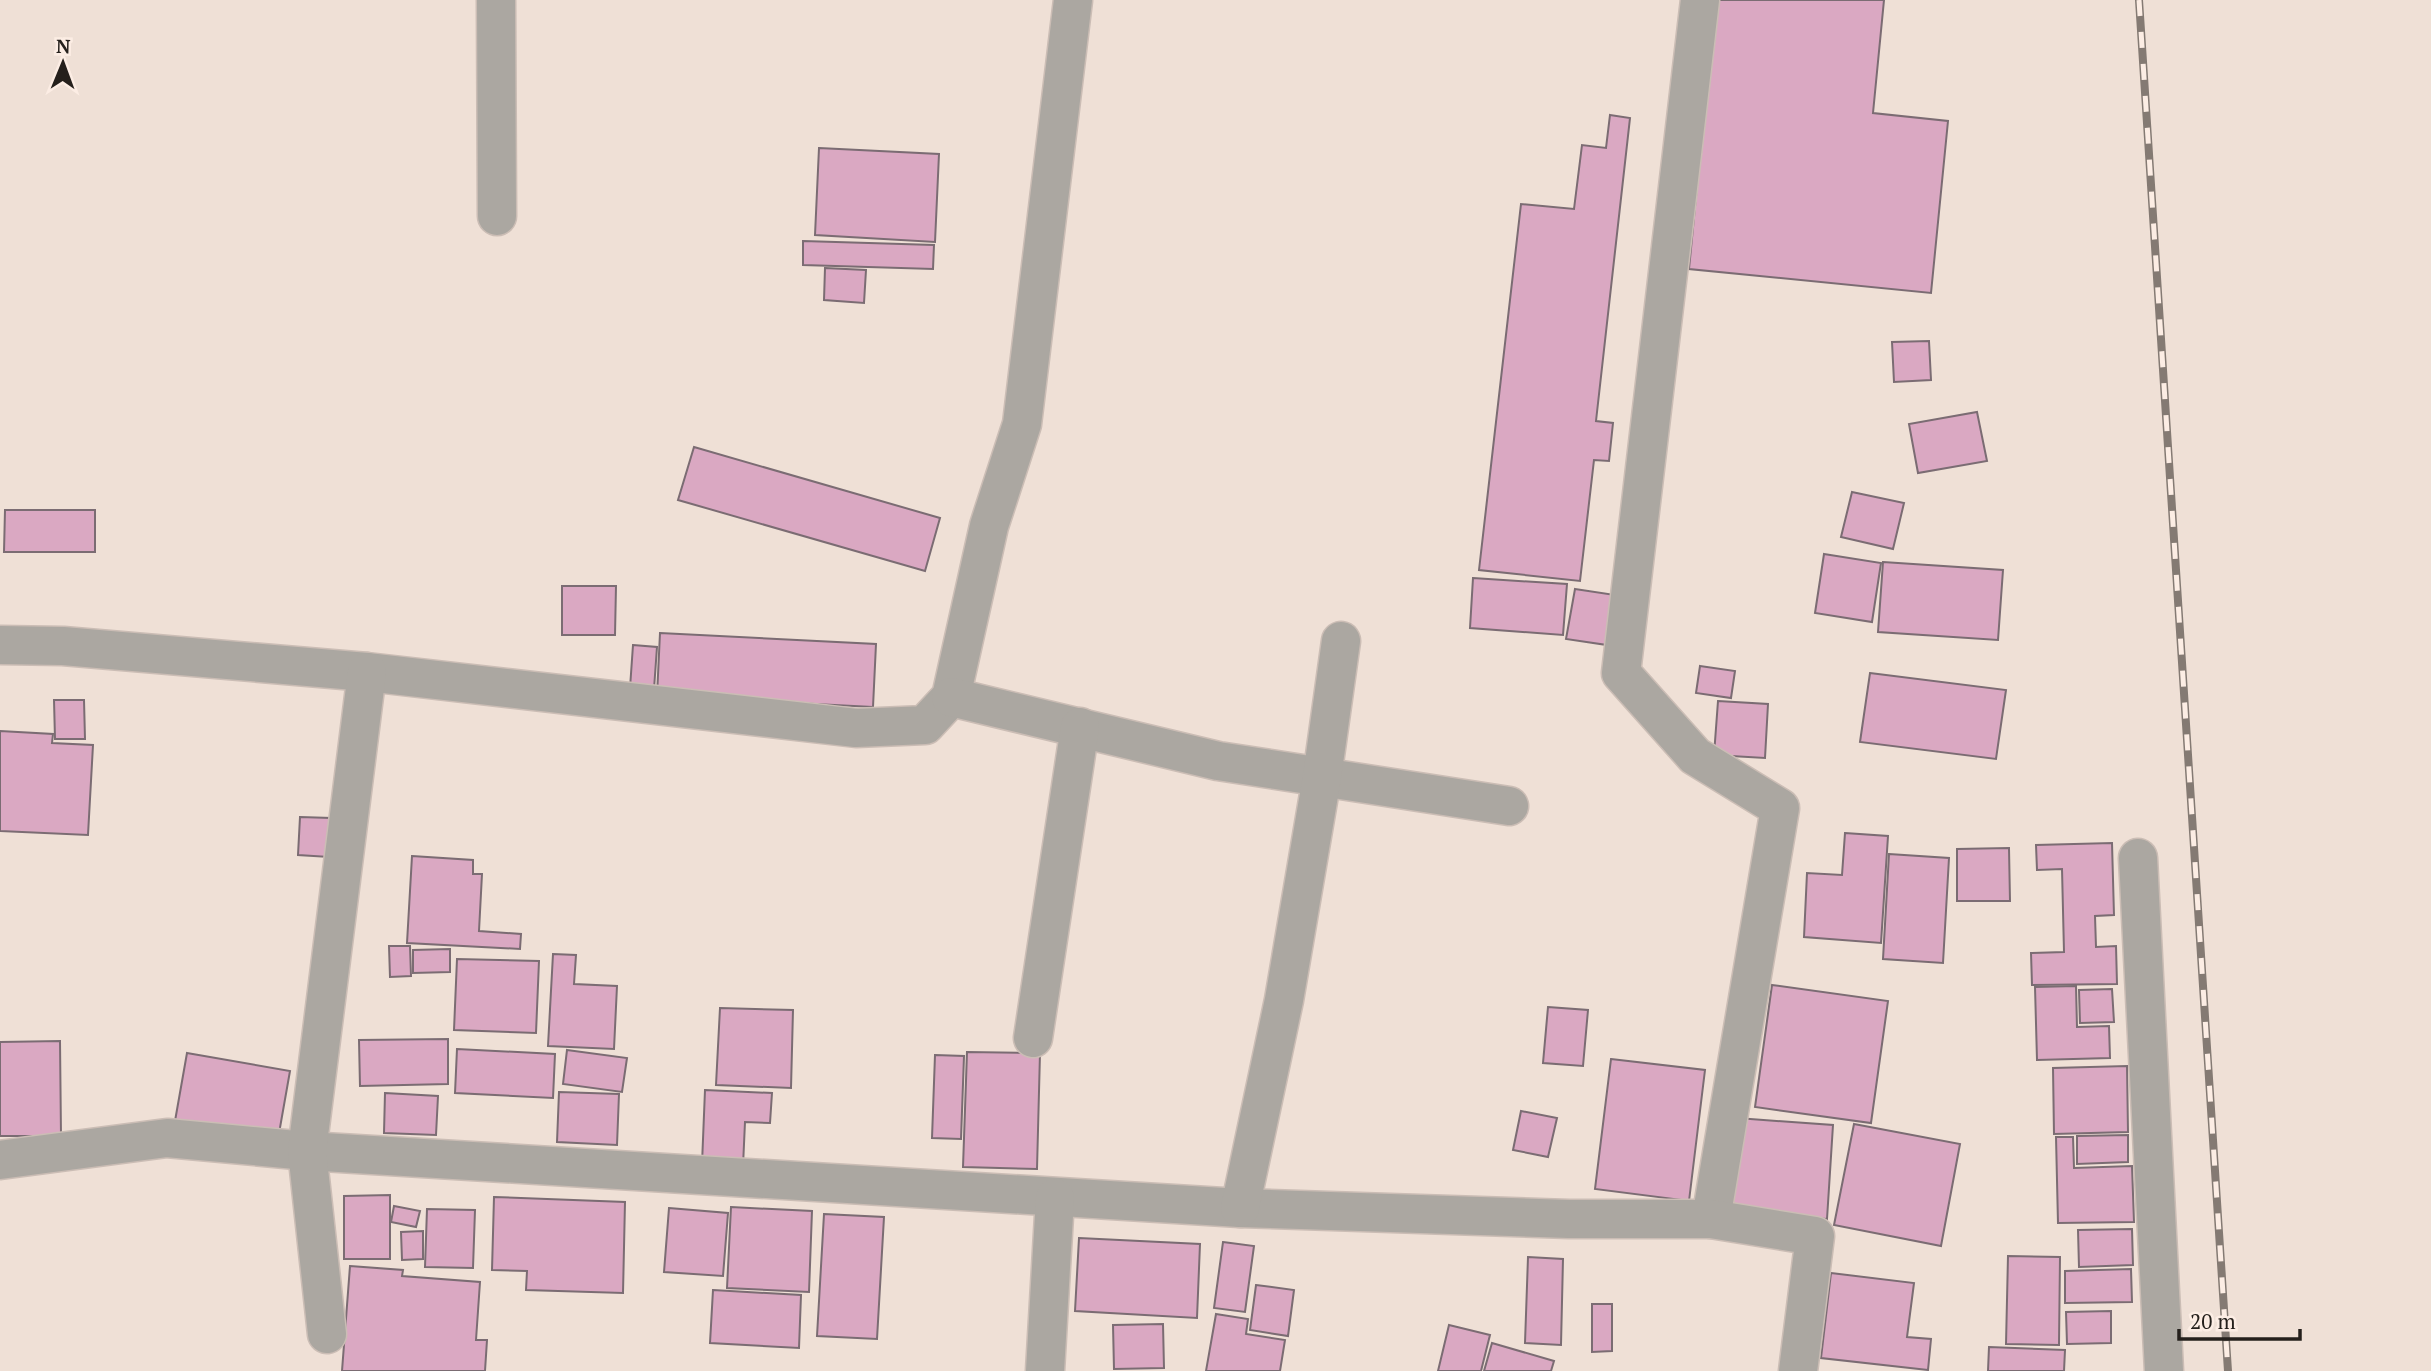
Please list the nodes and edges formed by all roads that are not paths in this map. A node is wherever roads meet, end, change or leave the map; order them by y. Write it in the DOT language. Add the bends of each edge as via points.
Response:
graph roads {
  1 [pos="496,0"];
  2 [pos="1073,0"];
  3 [pos="1700,0"];
  4 [pos="497,216"];
  5 [pos="1341,641"];
  6 [pos="0,645"];
  7 [pos="367,672"];
  8 [pos="951,696"];
  9 [pos="1080,727"];
  10 [pos="1322,777"];
  11 [pos="1509,806"];
  12 [pos="2138,858"];
  13 [pos="1033,1038"];
  14 [pos="307,1151"];
  15 [pos="0,1160"];
  16 [pos="1055,1198"];
  17 [pos="1240,1208"];
  18 [pos="1711,1219"];
  19 [pos="327,1334"];
  20 [pos="1045,1371"];
  21 [pos="1798,1371"];
  22 [pos="2164,1371"];
  1 -- 4 [label="street"];
  2 -- 8 [label="street" via="1022,424 989,527"];
  3 -- 18 [label="street" via="1621,673 1695,756 1780,808"];
  5 -- 10 [label="street"];
  6 -- 7 [label="street" via="63,646"];
  7 -- 8 [label="street" via="856,727 925,725"];
  7 -- 14 [label="street"];
  8 -- 9 [label="street"];
  9 -- 10 [label="street" via="1218,761"];
  9 -- 13 [label="street"];
  10 -- 11 [label="street"];
  10 -- 17 [label="street" via="1284,1000"];
  12 -- 22 [label="street"];
  14 -- 15 [label="street" via="167,1138"];
  14 -- 16 [label="street"];
  14 -- 19 [label="street"];
  16 -- 17 [label="street"];
  16 -- 20 [label="street"];
  17 -- 18 [label="street"];
  18 -- 21 [label="street" via="1815,1236"];
}
